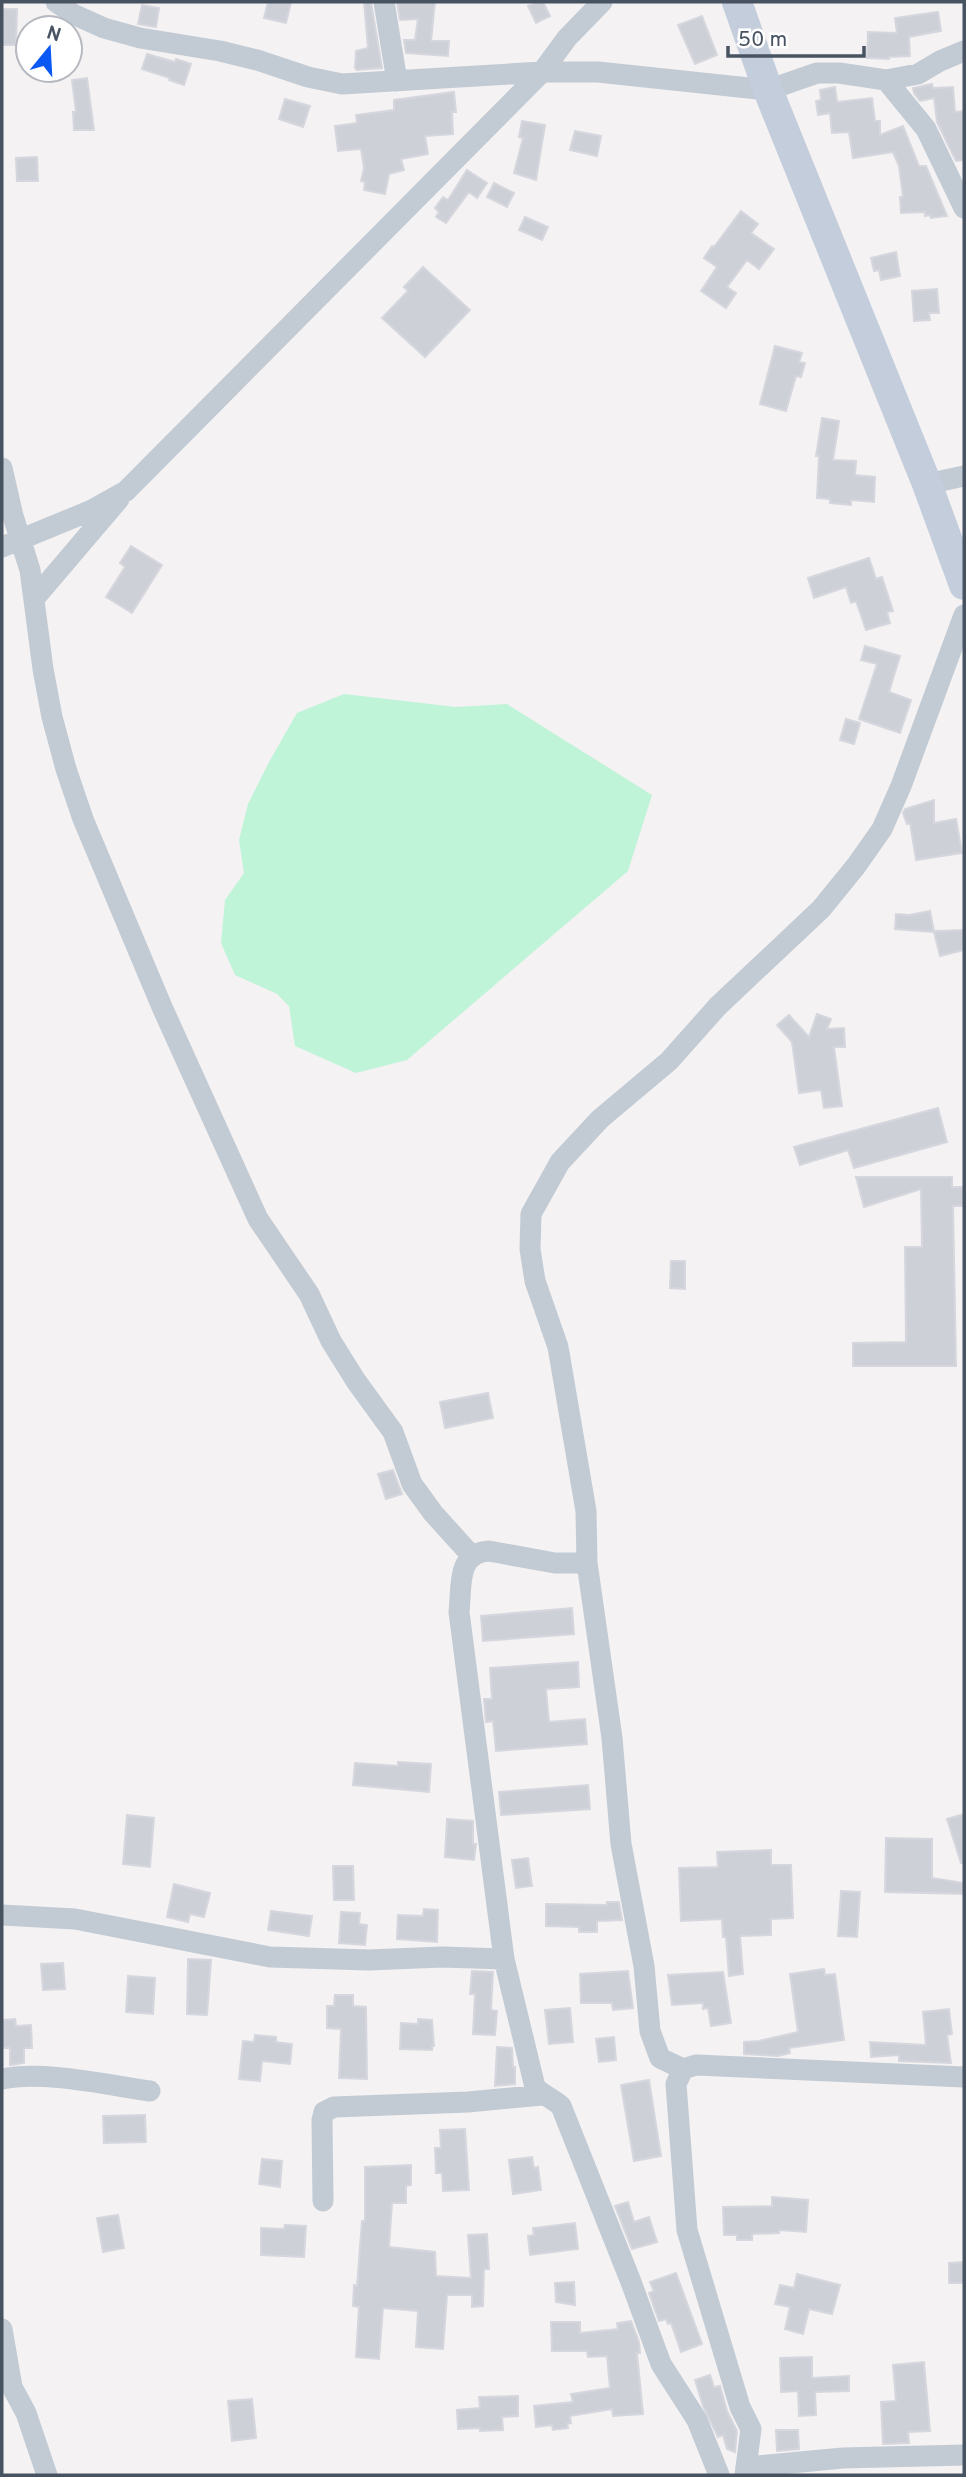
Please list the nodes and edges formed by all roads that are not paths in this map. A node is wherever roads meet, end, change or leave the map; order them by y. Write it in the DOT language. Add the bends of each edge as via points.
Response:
graph roads {
  1 [pos="56,2"];
  2 [pos="384,2"];
  3 [pos="602,2"];
  4 [pos="737,2"];
  5 [pos="964,51"];
  6 [pos="542,72"];
  7 [pos="887,80"];
  8 [pos="397,81"];
  9 [pos="768,90"];
  10 [pos="964,208"];
  11 [pos="2,468"];
  12 [pos="964,476"];
  13 [pos="927,484"];
  14 [pos="126,491"];
  15 [pos="11,543"];
  16 [pos="964,585"];
  17 [pos="34,599"];
  18 [pos="964,615"];
  19 [pos="471,1555"];
  20 [pos="587,1563"];
  21 [pos="2,1915"];
  22 [pos="504,1959"];
  23 [pos="683,2069"];
  24 [pos="964,2077"];
  25 [pos="2,2079"];
  26 [pos="150,2091"];
  27 [pos="542,2095"];
  28 [pos="323,2201"];
  29 [pos="2,2329"];
  30 [pos="964,2455"];
  31 [pos="745,2473"];
  32 [pos="47,2475"];
  33 [pos="719,2475"];
  1 -- 8 [label="street" via="104,28 139,38 220,51 342,84"];
  2 -- 8 [label="street"];
  3 -- 6 [label="street"];
  4 -- 9 [label="street"];
  5 -- 7 [label="street" via="918,74"];
  6 -- 8 [label="street"];
  6 -- 9 [label="street" via="598,72"];
  6 -- 14 [label="street"];
  7 -- 9 [label="street" via="817,73"];
  7 -- 10 [label="street" via="926,129"];
  9 -- 13 [label="street"];
  11 -- 15 [label="street"];
  12 -- 13 [label="street"];
  13 -- 16 [label="street"];
  14 -- 15 [label="street"];
  14 -- 17 [label="street"];
  15 -- 17 [label="street"];
  17 -- 19 [label="street" via="52,717 83,819 258,1219 309,1294 356,1381 393,1433 412,1484"];
  18 -- 20 [label="street" via="901,786 882,829 856,866 821,909 718,1006 668,1061 600,1119 560,1162 531,1214 535,1281 555,1337 586,1511"];
  19 -- 20 [label="street" via="489,1551 555,1563"];
  19 -- 22 [label="street" via="463,1571 459,1612"];
  20 -- 23 [label="street" via="612,1738 621,1844 644,1966 650,2031 660,2058"];
  21 -- 22 [label="street" via="75,1919 270,1956"];
  22 -- 27 [label="street" via="535,2087"];
  23 -- 24 [label="street" via="696,2065"];
  23 -- 31 [label="street" via="676,2084 687,2230 740,2407 751,2429"];
  25 -- 26 [label="street" via="44,2077"];
  27 -- 28 [label="street" via="334,2107 324,2112 322,2120"];
  27 -- 33 [label="street" via="561,2106 661,2364 697,2420"];
  29 -- 32 [label="street" via="12,2387"];
  30 -- 31 [label="street" via="843,2458"];
}
